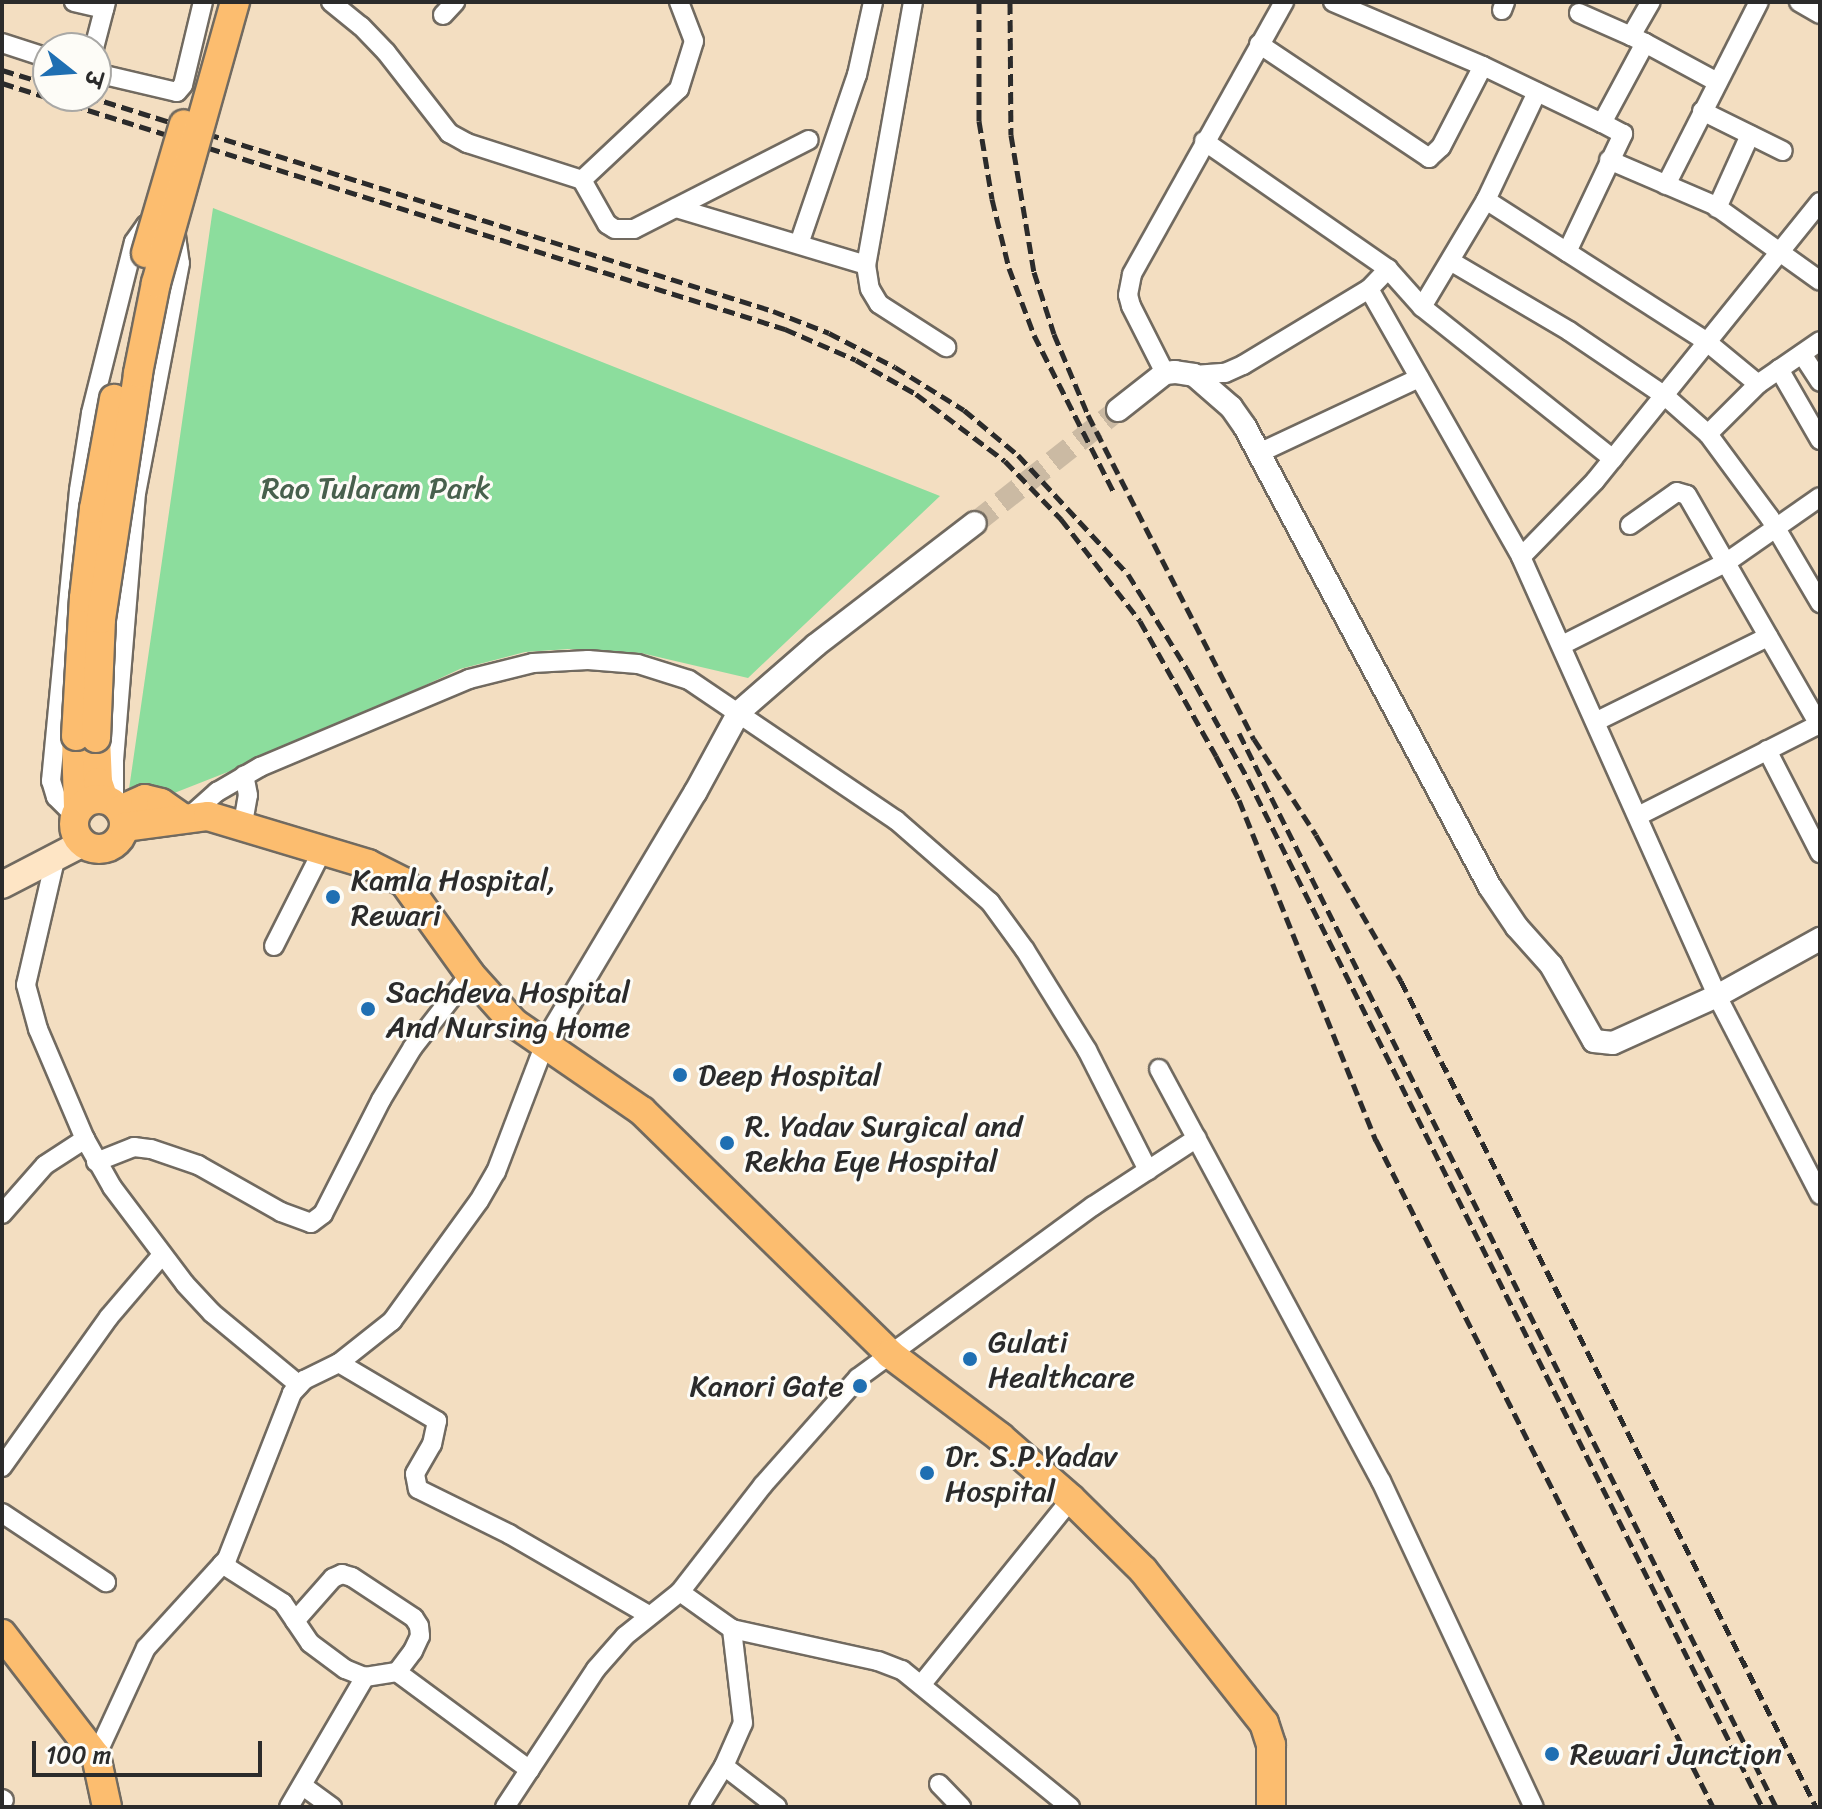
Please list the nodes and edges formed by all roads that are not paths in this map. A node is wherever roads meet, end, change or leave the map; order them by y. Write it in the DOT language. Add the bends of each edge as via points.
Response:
graph roads {
  1 [pos="74,2"];
  2 [pos="203,2"];
  3 [pos="218,2"];
  4 [pos="235,2"];
  5 [pos="331,2"];
  6 [pos="679,2"];
  7 [pos="873,2"];
  8 [pos="913,2"];
  9 [pos="1284,2"];
  10 [pos="1333,2"];
  11 [pos="1651,2"];
  12 [pos="1759,2"];
  13 [pos="1799,2"];
  14 [pos="105,5"];
  15 [pos="1579,13"];
  16 [pos="1820,14"];
  17 [pos="98,32"];
  18 [pos="1638,40"];
  19 [pos="2,43"];
  20 [pos="1259,44"];
  21 [pos="32,53"];
  22 [pos="1483,66"];
  23 [pos="112,77"];
  24 [pos="1717,82"];
  25 [pos="1537,92"];
  26 [pos="1702,111"];
  27 [pos="1602,123"];
  28 [pos="1750,135"];
  29 [pos="809,140"];
  30 [pos="1204,141"];
  31 [pos="1783,151"];
  32 [pos="1609,160"];
  33 [pos="582,180"];
  34 [pos="1666,185"];
  35 [pos="1486,200"];
  36 [pos="1820,202"];
  37 [pos="676,208"];
  38 [pos="1717,208"];
  39 [pos="799,244"];
  40 [pos="1780,251"];
  41 [pos="1567,252"];
  42 [pos="1452,262"];
  43 [pos="866,265"];
  44 [pos="1388,269"];
  45 [pos="1820,281"];
  46 [pos="1369,289"];
  47 [pos="1422,307"];
  48 [pos="1820,341"];
  49 [pos="1707,342"];
  50 [pos="946,347"];
  51 [pos="1802,354"];
  52 [pos="1779,369"];
  53 [pos="1165,373"];
  54 [pos="1194,375"];
  55 [pos="1419,378"];
  56 [pos="1820,382"];
  57 [pos="1758,384"];
  58 [pos="1665,396"];
  59 [pos="1118,410"];
  60 [pos="1708,434"];
  61 [pos="1820,440"];
  62 [pos="1259,453"];
  63 [pos="1613,459"];
  64 [pos="1820,497"];
  65 [pos="975,523"];
  66 [pos="1630,525"];
  67 [pos="1776,528"];
  68 [pos="1521,557"];
  69 [pos="1727,562"];
  70 [pos="1818,597"];
  71 [pos="1768,637"];
  72 [pos="1562,645"];
  73 [pos="739,712"];
  74 [pos="1597,721"];
  75 [pos="1819,725"];
  76 [pos="86,737"];
  77 [pos="1767,750"];
  78 [pos="244,775"];
  79 [pos="1638,816"];
  80 [pos="185,817"];
  81 [pos="97,818"];
  82 [pos="243,823"];
  83 [pos="323,849"];
  84 [pos="1820,853"];
  85 [pos="55,860"];
  86 [pos="2,871"];
  87 [pos="2,885"];
  88 [pos="1820,939"];
  89 [pos="274,946"];
  90 [pos="470,974"];
  91 [pos="1717,996"];
  92 [pos="544,1046"];
  93 [pos="1159,1069"];
  94 [pos="1197,1138"];
  95 [pos="85,1139"];
  96 [pos="96,1162"];
  97 [pos="1148,1170"];
  98 [pos="1820,1195"];
  99 [pos="2,1214"];
  100 [pos="162,1255"];
  101 [pos="890,1354"];
  102 [pos="339,1363"];
  103 [pos="299,1385"];
  104 [pos="2,1467"];
  105 [pos="1071,1499"];
  106 [pos="2,1513"];
  107 [pos="222,1564"];
  108 [pos="106,1582"];
  109 [pos="680,1592"];
  110 [pos="649,1615"];
  111 [pos="295,1621"];
  112 [pos="732,1629"];
  113 [pos="2,1634"];
  114 [pos="397,1672"];
  115 [pos="365,1677"];
  116 [pos="921,1685"];
  117 [pos="96,1756"];
  118 [pos="724,1766"];
  119 [pos="530,1770"];
  120 [pos="939,1784"];
  121 [pos="303,1786"];
  122 [pos="107,1807"];
  123 [pos="289,1807"];
  124 [pos="332,1807"];
  125 [pos="505,1807"];
  126 [pos="699,1807"];
  127 [pos="777,1807"];
  128 [pos="961,1807"];
  129 [pos="1070,1807"];
  130 [pos="1271,1807"];
  131 [pos="1534,1807"];
  1 -- 14 [label="street"];
  2 -- 23 [label="street" via="177,92"];
  3 -- 76 [label="main road, bridge" via="139,278 119,370 91,539"];
  4 -- 76 [label="main road, bridge" via="156,283 138,373"];
  5 -- 33 [label="street" via="378,43 455,137"];
  6 -- 33 [label="street" via="694,41 679,89"];
  7 -- 39 [label="street" via="857,75"];
  8 -- 43 [label="street"];
  9 -- 20 [label="street"];
  10 -- 22 [label="street"];
  11 -- 18 [label="street"];
  12 -- 24 [label="street"];
  13 -- 16 [label="street"];
  14 -- 17 [label="street"];
  15 -- 18 [label="street"];
  18 -- 24 [label="street"];
  18 -- 27 [label="street"];
  19 -- 21 [label="street"];
  20 -- 22 [label="street" via="1429,158 1441,147"];
  20 -- 30 [label="street"];
  22 -- 25 [label="street"];
  24 -- 26 [label="street"];
  25 -- 27 [label="street"];
  25 -- 35 [label="street"];
  26 -- 28 [label="street"];
  26 -- 34 [label="street"];
  27 -- 32 [label="street" via="1623,134"];
  28 -- 31 [label="street"];
  28 -- 38 [label="street"];
  29 -- 37 [label="street"];
  30 -- 44 [label="street"];
  30 -- 53 [label="street" via="1146,244 1129,286 1131,306"];
  32 -- 34 [label="street"];
  32 -- 41 [label="street"];
  33 -- 37 [label="street" via="615,229 634,229"];
  34 -- 38 [label="street"];
  35 -- 41 [label="street"];
  35 -- 42 [label="street"];
  36 -- 40 [label="street"];
  37 -- 39 [label="street"];
  38 -- 40 [label="street"];
  39 -- 43 [label="street"];
  40 -- 45 [label="street"];
  40 -- 49 [label="street"];
  41 -- 49 [label="street"];
  42 -- 47 [label="street"];
  42 -- 58 [label="street"];
  43 -- 50 [label="street" via="879,304"];
  44 -- 46 [label="street"];
  44 -- 47 [label="street"];
  46 -- 54 [label="street" via="1243,365 1225,373"];
  46 -- 55 [label="street"];
  47 -- 63 [label="street"];
  48 -- 51 [label="street"];
  49 -- 57 [label="street"];
  49 -- 58 [label="street"];
  51 -- 52 [label="street"];
  51 -- 56 [label="street"];
  52 -- 57 [label="street"];
  52 -- 61 [label="street"];
  53 -- 54 [label="street"];
  53 -- 59 [label="street"];
  54 -- 62 [label="street" via="1231,407"];
  55 -- 62 [label="street"];
  55 -- 68 [label="street"];
  57 -- 60 [label="street"];
  58 -- 60 [label="street"];
  58 -- 63 [label="street"];
  60 -- 67 [label="street"];
  62 -- 91 [label="street" via="1490,887 1551,965 1591,1038 1599,1044 1613,1043"];
  63 -- 68 [label="street"];
  64 -- 67 [label="street"];
  65 -- 73 [label="street"];
  66 -- 69 [label="street" via="1682,492"];
  67 -- 69 [label="street"];
  67 -- 70 [label="street"];
  68 -- 72 [label="street"];
  69 -- 71 [label="street"];
  69 -- 72 [label="street"];
  71 -- 74 [label="street"];
  71 -- 75 [label="street"];
  72 -- 74 [label="street"];
  73 -- 78 [label="street" via="689,680 638,664 533,663 469,679"];
  73 -- 92 [label="street"];
  73 -- 97 [label="street" via="896,820 990,902 1087,1050"];
  74 -- 79 [label="street"];
  75 -- 77 [label="street"];
  76 -- 81 [label="main road"];
  77 -- 79 [label="street"];
  77 -- 84 [label="street"];
  78 -- 80 [label="street"];
  78 -- 82 [label="street" via="248,795"];
  79 -- 91 [label="street"];
  80 -- 81 [label="main road" via="145,799"];
  80 -- 82 [label="main road"];
  81 -- 81 [label="street" via="56,797 51,781 79,490 91,413 134,242 146,225 162,225 176,236 179,272 136,493 116,731"];
  81 -- 85 [label="main road"];
  81 -- 86 [label="main road"];
  82 -- 83 [label="main road"];
  83 -- 89 [label="street"];
  83 -- 90 [label="main road" via="404,882"];
  85 -- 87 [label="main road"];
  85 -- 95 [label="street" via="26,991"];
  88 -- 91 [label="street"];
  90 -- 92 [label="main road" via="514,1023"];
  90 -- 96 [label="street" via="413,1047 323,1214 311,1223 198,1165 151,1149 134,1147"];
  91 -- 98 [label="street"];
  92 -- 101 [label="main road" via="671,1136"];
  92 -- 102 [label="street" via="496,1172 479,1201 392,1321"];
  93 -- 94 [label="street"];
  94 -- 97 [label="street"];
  94 -- 131 [label="street" via="1381,1481"];
  95 -- 96 [label="street"];
  95 -- 99 [label="street" via="45,1165"];
  96 -- 100 [label="street"];
  97 -- 101 [label="street"];
  100 -- 103 [label="street" via="212,1313"];
  100 -- 104 [label="street" via="109,1317"];
  101 -- 105 [label="main road"];
  101 -- 109 [label="street" via="858,1378 826,1413"];
  102 -- 103 [label="street"];
  102 -- 110 [label="street" via="437,1421 432,1444 415,1474 418,1489 509,1534"];
  103 -- 107 [label="street"];
  105 -- 116 [label="street"];
  105 -- 130 [label="main road" via="1143,1570 1264,1723 1271,1745"];
  106 -- 108 [label="street"];
  107 -- 111 [label="street" via="276,1597"];
  107 -- 117 [label="street" via="146,1648"];
  109 -- 110 [label="street"];
  109 -- 112 [label="street"];
  110 -- 119 [label="street" via="596,1669"];
  111 -- 114 [label="street" via="333,1578 352,1577 419,1626 413,1651"];
  111 -- 115 [label="street" via="310,1643"];
  112 -- 116 [label="street" via="878,1661"];
  112 -- 118 [label="street" via="743,1723"];
  113 -- 117 [label="main road"];
  114 -- 115 [label="street"];
  114 -- 119 [label="street"];
  115 -- 121 [label="street"];
  116 -- 129 [label="street"];
  117 -- 122 [label="main road"];
  118 -- 126 [label="street"];
  118 -- 127 [label="street"];
  119 -- 125 [label="street"];
  120 -- 128 [label="street"];
  121 -- 123 [label="street"];
  121 -- 124 [label="street"];
}
